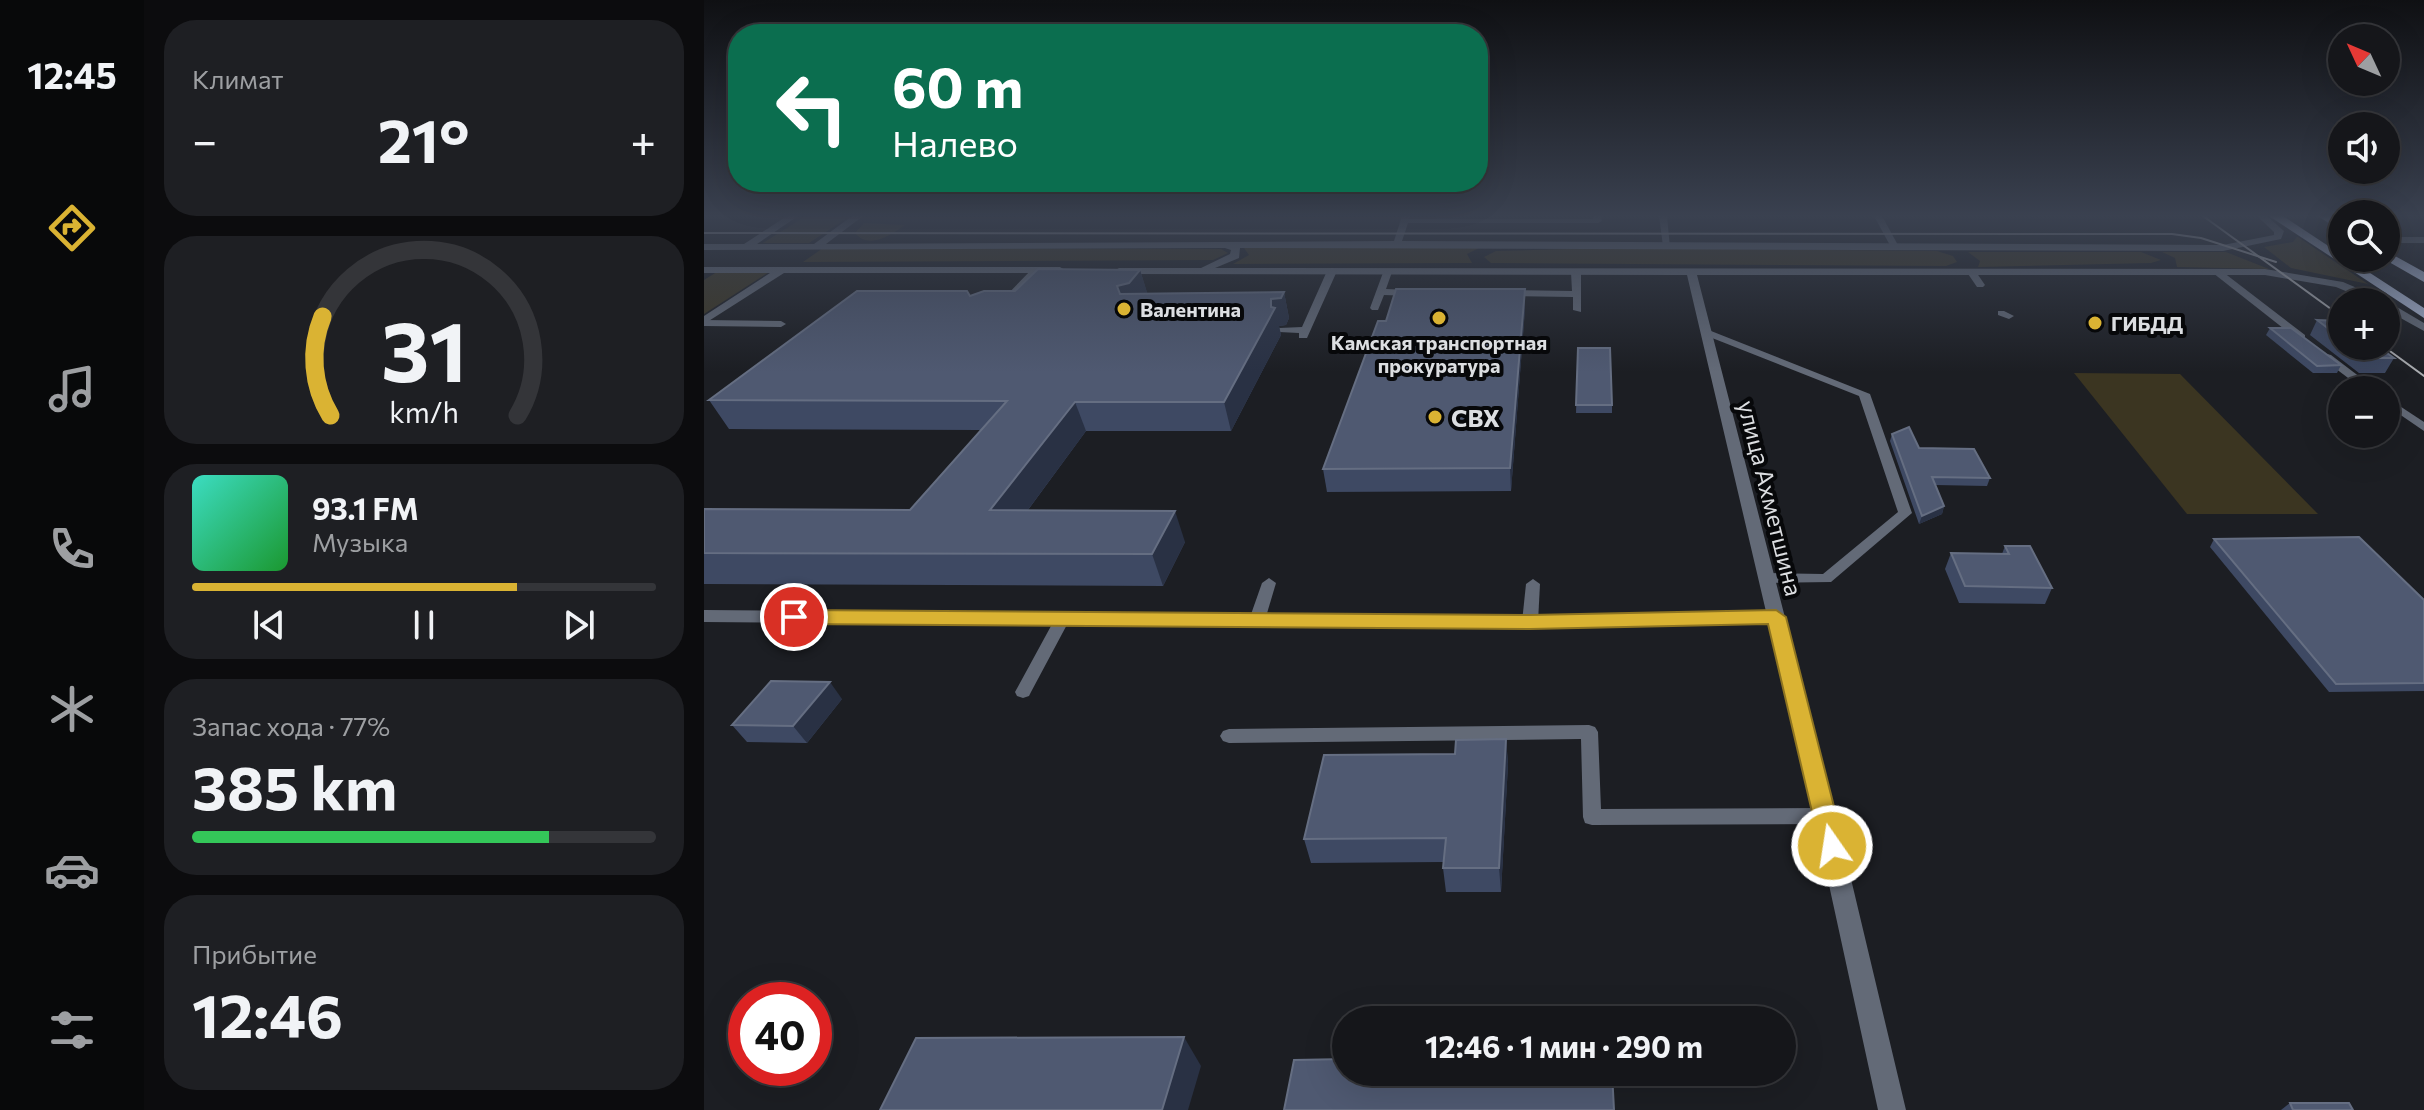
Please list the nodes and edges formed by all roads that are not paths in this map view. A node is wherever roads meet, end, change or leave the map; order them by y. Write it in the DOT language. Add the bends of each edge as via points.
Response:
graph roads {
  1 [pos="784,268"];
  2 [pos="1206,268"];
  3 [pos="1487,268"];
  4 [pos="1963,268"];
  5 [pos="2165,268"];
  6 [pos="2353,268"];
  7 [pos="1036,270"];
  8 [pos="1068,270"];
  9 [pos="706,271"];
  10 [pos="1099,271"];
  11 [pos="1332,271"];
  12 [pos="1691,271"];
  13 [pos="1945,271"];
  14 [pos="1971,271"];
  15 [pos="2216,271"];
  16 [pos="1194,272"];
  17 [pos="1387,272"];
  18 [pos="1491,272"];
  19 [pos="1576,272"];
  20 [pos="2150,272"];
  21 [pos="1980,285"];
  22 [pos="2348,288"];
  23 [pos="1381,292"];
  24 [pos="1426,293"];
  25 [pos="1487,293"];
  26 [pos="1577,294"];
  27 [pos="1375,308"];
  28 [pos="996,310"];
  29 [pos="1578,310"];
  30 [pos="2400,313"];
  31 [pos="2424,314"];
  32 [pos="704,322"];
  33 [pos="781,324"];
  34 [pos="2424,328"];
  35 [pos="1283,330"];
  36 [pos="1706,332"];
  37 [pos="2310,344"];
  38 [pos="2323,354"];
  39 [pos="2352,376"];
  40 [pos="2400,410"];
  41 [pos="2424,427"];
  42 [pos="1766,578"];
  43 [pos="1269,583"];
  44 [pos="1533,584"];
  45 [pos="704,616"];
  46 [pos="1776,617"];
  47 [pos="1062,619"];
  48 [pos="1257,620"];
  49 [pos="1530,622"];
  50 [pos="1023,692"];
  51 [pos="1229,736"];
  52 [pos="1825,816"];
  53 [pos="1892,1110"];
  1 -- 7 [label="street"];
  1 -- 9 [label="street"];
  1 -- 32 [label="street"];
  2 -- 16 [label="street"];
  3 -- 18 [label="street"];
  4 -- 13 [label="street"];
  5 -- 20 [label="street"];
  6 -- 31 [label="main road"];
  7 -- 8 [label="street"];
  7 -- 28 [label="lane"];
  10 -- 16 [label="street"];
  11 -- 16 [label="street"];
  11 -- 17 [label="street"];
  11 -- 35 [label="lane" via="1304,333"];
  12 -- 13 [label="street"];
  12 -- 19 [label="street"];
  12 -- 36 [label="street, улица Ахметшина"];
  13 -- 14 [label="street"];
  14 -- 20 [label="street"];
  14 -- 21 [label="lane"];
  15 -- 20 [label="street"];
  15 -- 22 [label="street" via="2265,272"];
  15 -- 37 [label="lane"];
  17 -- 18 [label="street"];
  17 -- 23 [label="lane"];
  18 -- 19 [label="street"];
  19 -- 26 [label="lane"];
  23 -- 24 [label="lane"];
  23 -- 27 [label="lane"];
  25 -- 26 [label="lane"];
  26 -- 29 [label="lane"];
  30 -- 34 [label="street"];
  32 -- 33 [label="lane"];
  36 -- 42 [label="street, улица Ахметшина"];
  36 -- 42 [label="lane" via="1864,394 1905,513 1826,579"];
  38 -- 39 [label="lane"];
  40 -- 41 [label="lane"];
  42 -- 46 [label="street, улица Ахметшина"];
  43 -- 48 [label="lane"];
  44 -- 49 [label="lane"];
  45 -- 47 [label="street"];
  46 -- 49 [label="street"];
  46 -- 52 [label="street, улица Ахметшина"];
  47 -- 48 [label="street"];
  47 -- 50 [label="lane"];
  48 -- 49 [label="street"];
  51 -- 52 [label="lane" via="1589,732 1592,817"];
  52 -- 53 [label="street, улица Ахметшина"];
}
